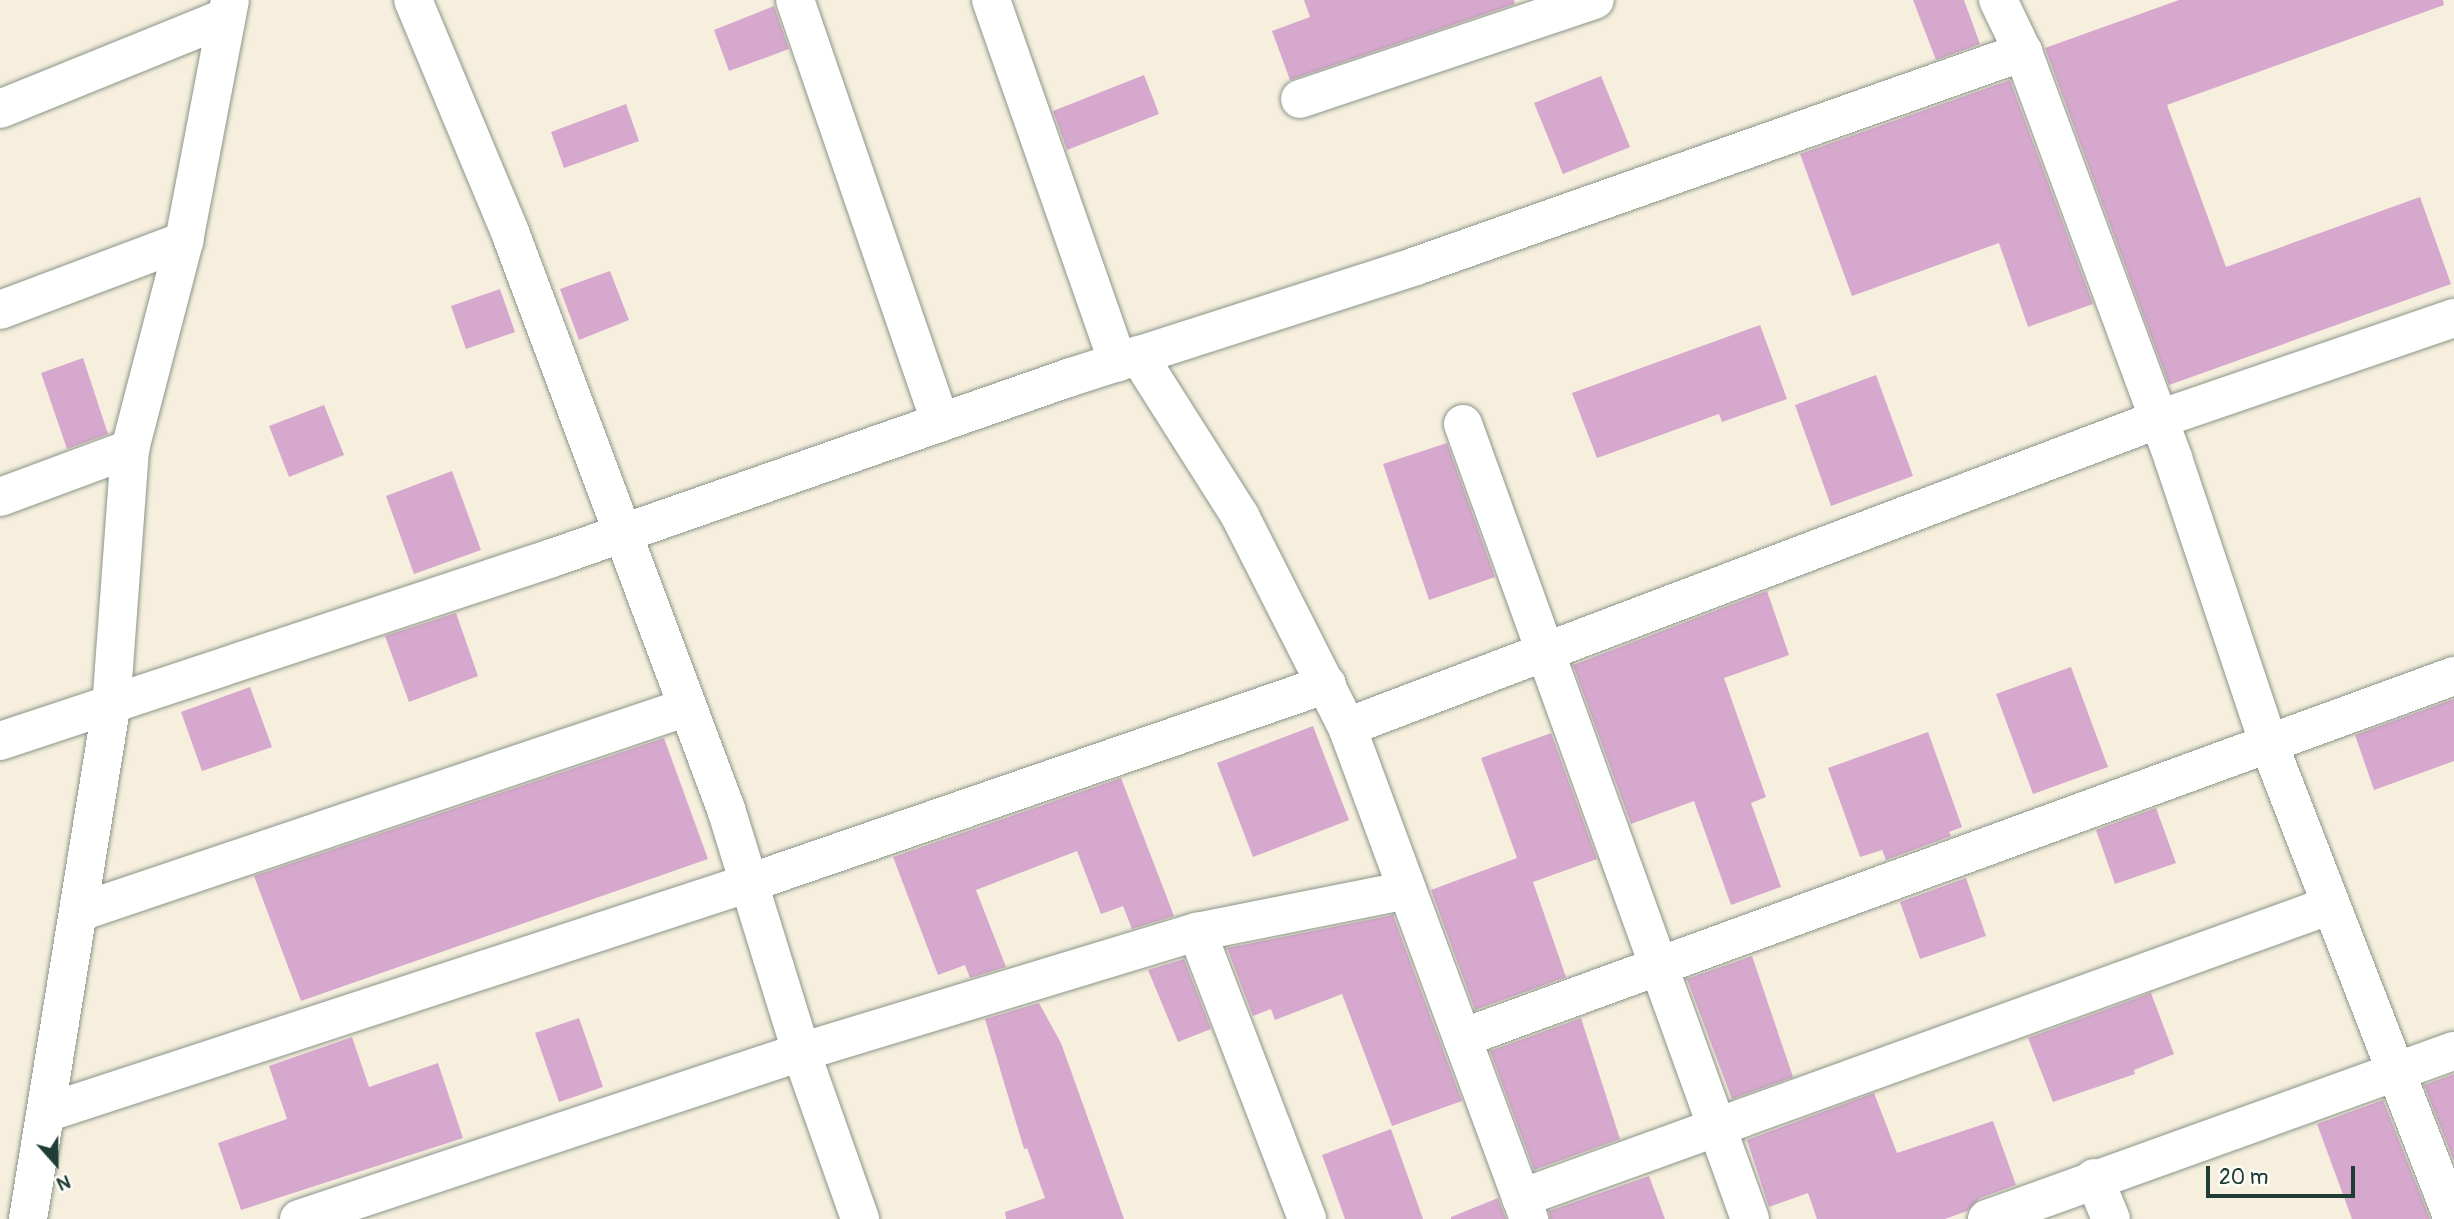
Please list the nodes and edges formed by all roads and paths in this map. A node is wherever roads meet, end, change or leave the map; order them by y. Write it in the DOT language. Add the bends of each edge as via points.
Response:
graph roads {
  1 [pos="413,0"];
  2 [pos="795,0"];
  3 [pos="991,0"];
  4 [pos="1595,0"];
  5 [pos="1998,0"];
  6 [pos="227,9"];
  7 [pos="2023,52"];
  8 [pos="1300,99"];
  9 [pos="0,109"];
  10 [pos="184,241"];
  11 [pos="0,310"];
  12 [pos="2454,318"];
  13 [pos="1128,358"];
  14 [pos="2159,419"];
  15 [pos="941,423"];
  16 [pos="1463,424"];
  17 [pos="130,449"];
  18 [pos="0,496"];
  19 [pos="623,534"];
  20 [pos="1545,652"];
  21 [pos="2454,677"];
  22 [pos="1327,684"];
  23 [pos="687,707"];
  24 [pos="111,708"];
  25 [pos="1347,727"];
  26 [pos="0,741"];
  27 [pos="2268,742"];
  28 [pos="752,882"];
  29 [pos="1407,890"];
  30 [pos="2331,905"];
  31 [pos="80,912"];
  32 [pos="1197,932"];
  33 [pos="1657,966"];
  34 [pos="1462,1038"];
  35 [pos="2454,1051"];
  36 [pos="801,1052"];
  37 [pos="2396,1072"];
  38 [pos="46,1113"];
  39 [pos="1716,1128"];
  40 [pos="2094,1178"];
  41 [pos="1525,1208"];
  42 [pos="28,1219"];
  43 [pos="299,1219"];
  44 [pos="860,1219"];
  45 [pos="1307,1219"];
  46 [pos="1750,1219"];
  47 [pos="1987,1219"];
  48 [pos="2111,1219"];
  49 [pos="2453,1219"];
  1 -- 19 [label="street" via="510,232"];
  2 -- 15 [label="street"];
  3 -- 13 [label="street"];
  4 -- 8 [label="street"];
  5 -- 7 [label="street"];
  6 -- 9 [label="street"];
  6 -- 10 [label="street"];
  7 -- 13 [label="street" via="1416,266"];
  7 -- 14 [label="street"];
  10 -- 11 [label="street"];
  10 -- 17 [label="street"];
  12 -- 14 [label="street"];
  13 -- 15 [label="street"];
  13 -- 22 [label="street" via="1240,516"];
  14 -- 20 [label="street"];
  14 -- 27 [label="street"];
  15 -- 19 [label="street"];
  16 -- 20 [label="street"];
  17 -- 18 [label="street"];
  17 -- 24 [label="street"];
  19 -- 23 [label="street"];
  19 -- 24 [label="street"];
  20 -- 25 [label="street"];
  20 -- 33 [label="street"];
  21 -- 27 [label="street"];
  22 -- 25 [label="street"];
  22 -- 28 [label="street"];
  23 -- 28 [label="street"];
  23 -- 31 [label="street"];
  24 -- 26 [label="street"];
  24 -- 31 [label="street"];
  25 -- 29 [label="street"];
  27 -- 30 [label="street"];
  27 -- 33 [label="street"];
  28 -- 36 [label="street"];
  28 -- 38 [label="street"];
  29 -- 32 [label="street"];
  29 -- 34 [label="street"];
  30 -- 37 [label="street"];
  30 -- 39 [label="street"];
  31 -- 38 [label="street"];
  32 -- 36 [label="street"];
  32 -- 45 [label="street"];
  33 -- 34 [label="street"];
  33 -- 39 [label="street"];
  34 -- 41 [label="street"];
  35 -- 37 [label="street"];
  36 -- 43 [label="street"];
  36 -- 44 [label="street"];
  37 -- 40 [label="street"];
  37 -- 49 [label="street"];
  38 -- 42 [label="street"];
  39 -- 41 [label="street"];
  39 -- 46 [label="street"];
  40 -- 47 [label="street"];
  40 -- 48 [label="street"];
}
